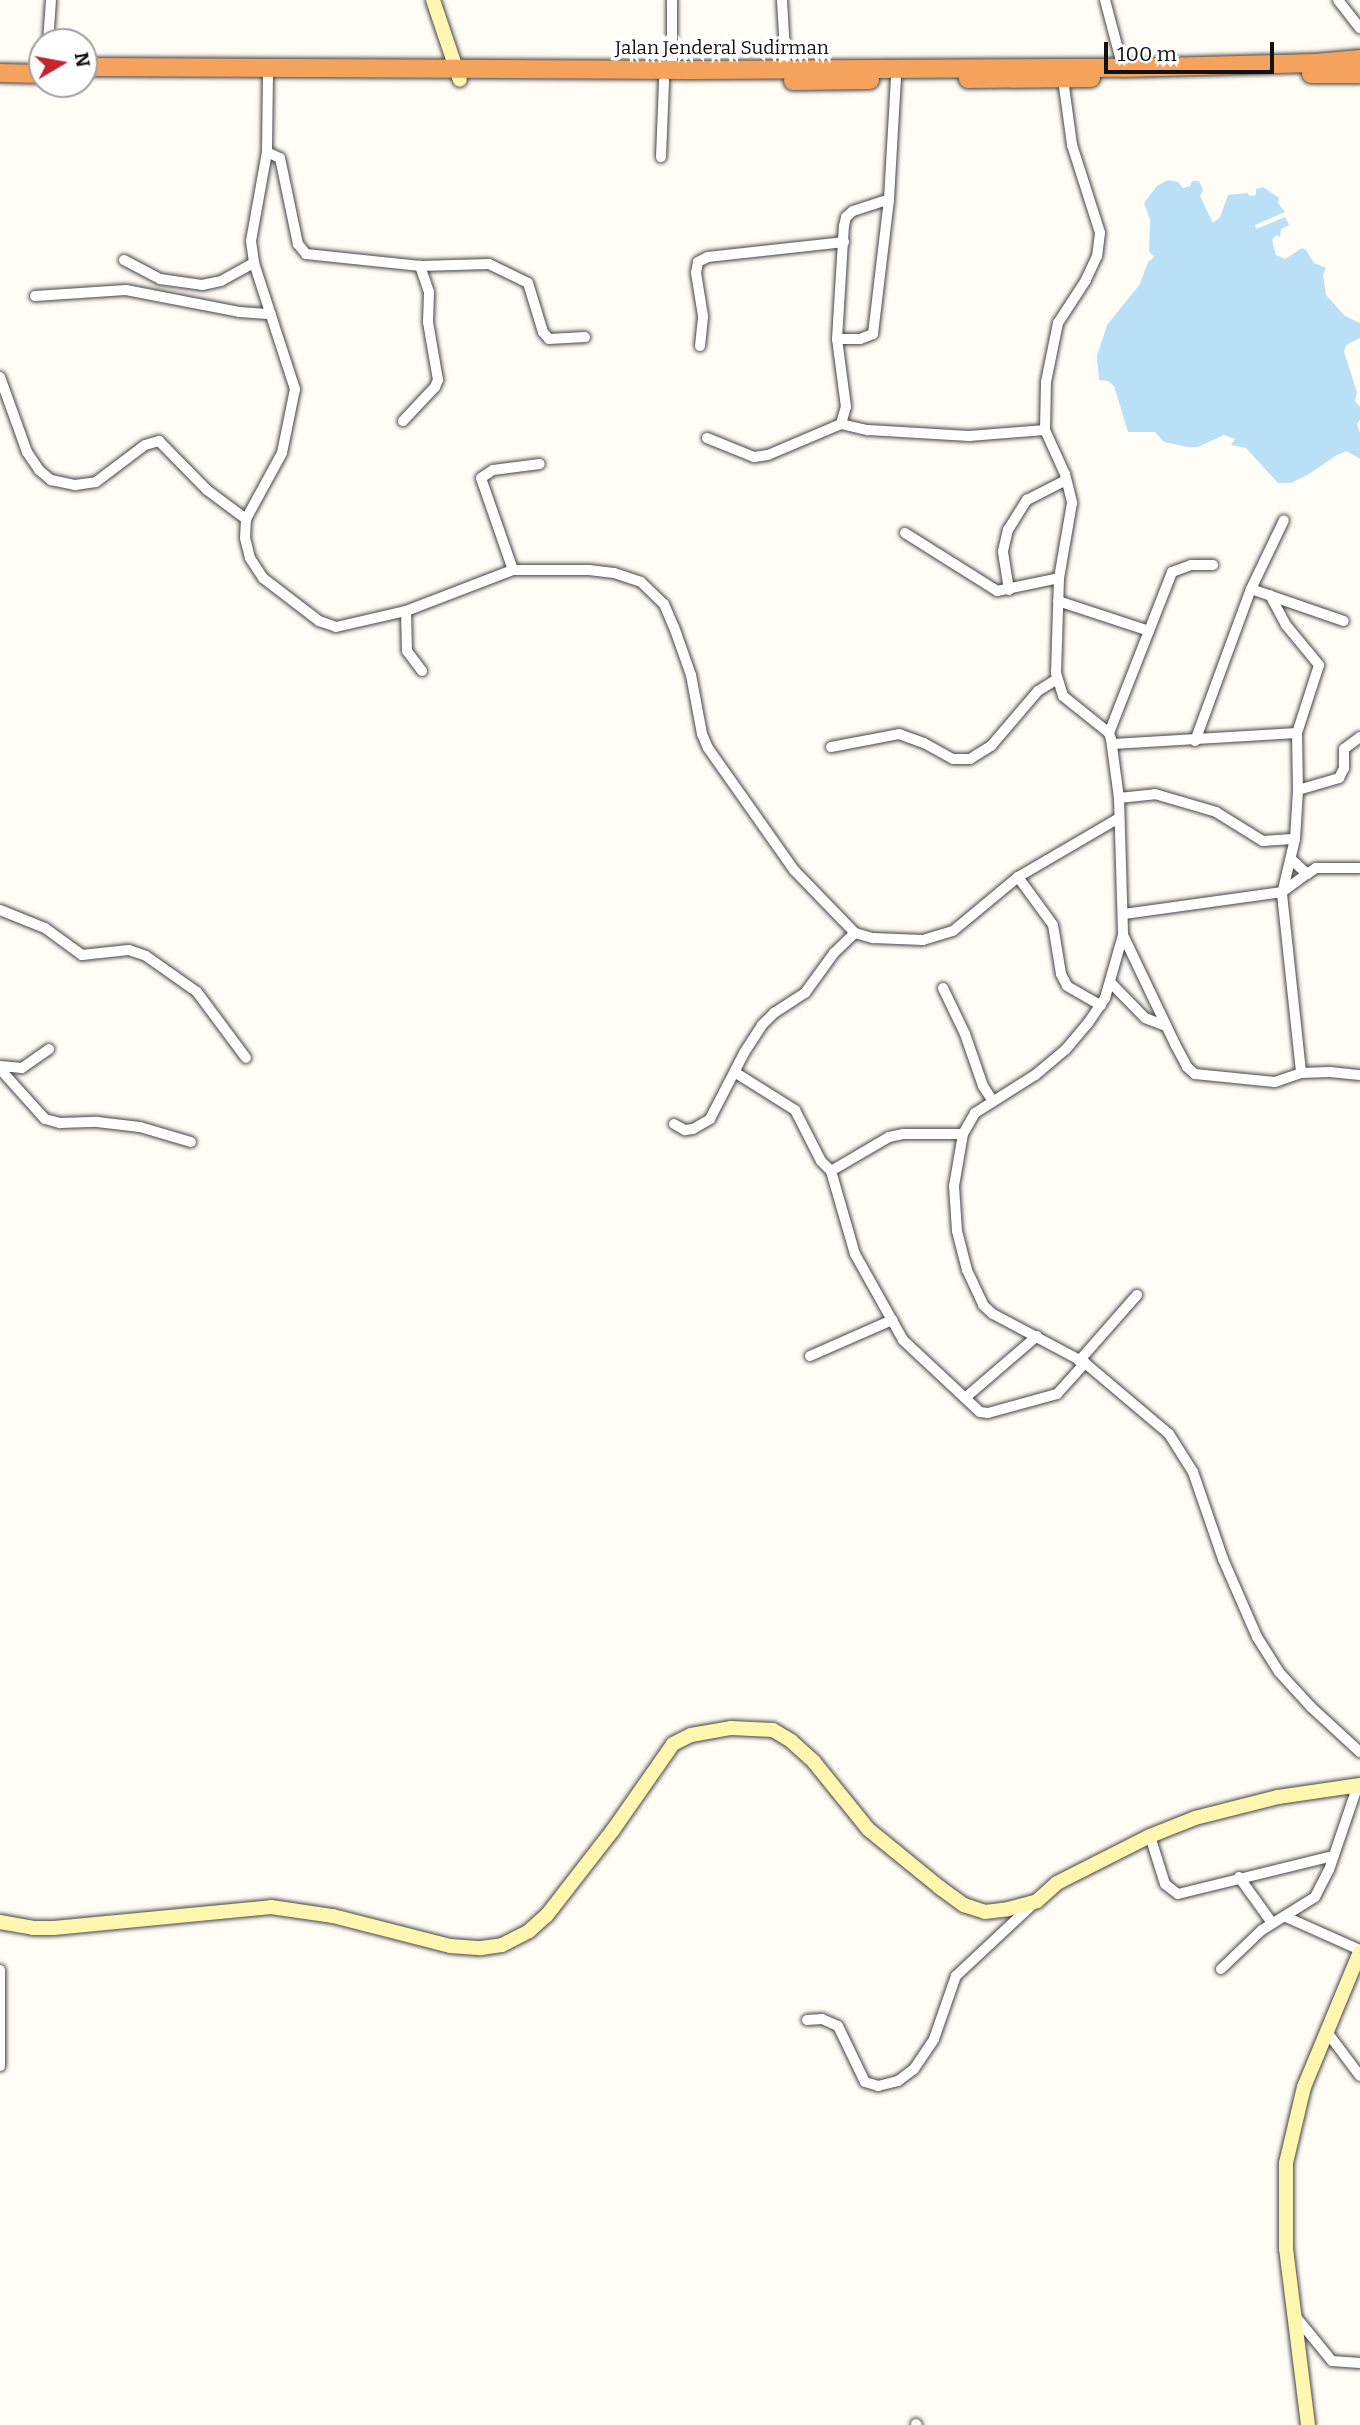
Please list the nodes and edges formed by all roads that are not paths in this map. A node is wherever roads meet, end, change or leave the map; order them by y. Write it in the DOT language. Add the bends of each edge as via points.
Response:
graph roads {
  1 [pos="51,0"];
  2 [pos="433,0"];
  3 [pos="440,0"];
  4 [pos="672,0"];
  5 [pos="782,0"];
  6 [pos="1105,0"];
  7 [pos="1338,0"];
  8 [pos="49,28"];
  9 [pos="1360,28"];
  10 [pos="1360,59"];
  11 [pos="0,65"];
  12 [pos="28,66"];
  13 [pos="98,66"];
  14 [pos="1123,68"];
  15 [pos="786,69"];
  16 [pos="1316,69"];
  17 [pos="0,73"];
  18 [pos="300,73"];
  19 [pos="28,74"];
  20 [pos="1360,74"];
  21 [pos="462,75"];
  22 [pos="668,75"];
  23 [pos="98,76"];
  24 [pos="268,76"];
  25 [pos="896,79"];
  26 [pos="1063,79"];
  27 [pos="267,152"];
  28 [pos="661,157"];
  29 [pos="889,199"];
  30 [pos="844,242"];
  31 [pos="124,260"];
  32 [pos="254,263"];
  33 [pos="420,266"];
  34 [pos="35,296"];
  35 [pos="271,314"];
  36 [pos="584,337"];
  37 [pos="837,339"];
  38 [pos="700,346"];
  39 [pos="0,377"];
  40 [pos="403,421"];
  41 [pos="841,424"];
  42 [pos="1045,430"];
  43 [pos="707,438"];
  44 [pos="540,464"];
  45 [pos="1066,481"];
  46 [pos="246,519"];
  47 [pos="1284,520"];
  48 [pos="905,533"];
  49 [pos="1213,565"];
  50 [pos="513,570"];
  51 [pos="1059,578"];
  52 [pos="1251,589"];
  53 [pos="1009,590"];
  54 [pos="1270,595"];
  55 [pos="1058,601"];
  56 [pos="406,611"];
  57 [pos="1344,621"];
  58 [pos="1149,631"];
  59 [pos="422,671"];
  60 [pos="1057,679"];
  61 [pos="1109,733"];
  62 [pos="1297,733"];
  63 [pos="1360,737"];
  64 [pos="1195,741"];
  65 [pos="1113,744"];
  66 [pos="831,747"];
  67 [pos="1298,790"];
  68 [pos="1119,798"];
  69 [pos="1119,818"];
  70 [pos="1294,839"];
  71 [pos="1291,859"];
  72 [pos="1360,868"];
  73 [pos="1307,874"];
  74 [pos="1018,877"];
  75 [pos="1282,892"];
  76 [pos="0,910"];
  77 [pos="1124,914"];
  78 [pos="855,933"];
  79 [pos="1123,935"];
  80 [pos="1111,983"];
  81 [pos="943,988"];
  82 [pos="1101,1006"];
  83 [pos="1166,1026"];
  84 [pos="49,1049"];
  85 [pos="246,1058"];
  86 [pos="0,1067"];
  87 [pos="736,1073"];
  88 [pos="1301,1073"];
  89 [pos="1360,1076"];
  90 [pos="992,1100"];
  91 [pos="674,1124"];
  92 [pos="963,1134"];
  93 [pos="191,1142"];
  94 [pos="831,1171"];
  95 [pos="1137,1295"];
  96 [pos="892,1320"];
  97 [pos="1037,1336"];
  98 [pos="810,1356"];
  99 [pos="1082,1362"];
  100 [pos="965,1398"];
  101 [pos="1360,1752"];
  102 [pos="1359,1785"];
  103 [pos="1150,1836"];
  104 [pos="1333,1856"];
  105 [pos="1240,1877"];
  106 [pos="1037,1901"];
  107 [pos="1286,1917"];
  108 [pos="0,1922"];
  109 [pos="1272,1923"];
  110 [pos="1360,1951"];
  111 [pos="1221,1969"];
  112 [pos="0,1970"];
  113 [pos="807,2020"];
  114 [pos="1327,2032"];
  115 [pos="0,2066"];
  116 [pos="1360,2076"];
  117 [pos="1296,2317"];
  118 [pos="1360,2363"];
  119 [pos="1308,2425"];
  1 -- 8 [label="street"];
  2 -- 21 [label="street"];
  3 -- 21 [label="street"];
  4 -- 22 [label="street"];
  5 -- 15 [label="street"];
  6 -- 14 [label="street"];
  7 -- 9 [label="street"];
  10 -- 16 [label="highway, Jalan Jenderal Sudirman"];
  11 -- 12 [label="highway"];
  13 -- 18 [label="highway, Jalan Jenderal Sudirman"];
  14 -- 15 [label="highway, Jalan Jenderal Sudirman"];
  14 -- 16 [label="highway, Jalan Jenderal Sudirman"];
  15 -- 22 [label="highway, Jalan Jenderal Sudirman"];
  16 -- 20 [label="highway, Jalan Jenderal Sudirman"];
  16 -- 26 [label="highway, Jalan Jenderal Sudirman"];
  17 -- 19 [label="highway"];
  18 -- 21 [label="highway, Jalan Jenderal Sudirman"];
  18 -- 24 [label="highway, Jalan Jenderal Sudirman"];
  21 -- 22 [label="highway, Jalan Jenderal Sudirman"];
  22 -- 25 [label="highway, Jalan Jenderal Sudirman"];
  22 -- 28 [label="street"];
  23 -- 24 [label="highway, Jalan Jenderal Sudirman"];
  24 -- 27 [label="street"];
  25 -- 26 [label="highway, Jalan Jenderal Sudirman"];
  25 -- 29 [label="street"];
  26 -- 42 [label="street" via="1072,145 1100,233 1097,256 1086,280 1058,323 1046,382"];
  27 -- 32 [label="street" via="253,223"];
  27 -- 33 [label="street" via="280,159 298,244 306,254"];
  29 -- 30 [label="street" via="846,217"];
  29 -- 37 [label="street" via="873,334"];
  30 -- 37 [label="street"];
  30 -- 38 [label="street" via="708,257 698,262 704,324"];
  31 -- 32 [label="street" via="160,279 202,285 221,281"];
  32 -- 35 [label="street"];
  33 -- 36 [label="street" via="471,262 502,268 528,283 549,339"];
  33 -- 40 [label="street" via="429,292 428,322 438,380"];
  34 -- 35 [label="street" via="126,290"];
  35 -- 46 [label="street" via="293,380 294,402 282,453"];
  37 -- 41 [label="street" via="846,407"];
  39 -- 46 [label="street" via="27,452 51,480 96,482 145,445 159,441 207,490"];
  41 -- 42 [label="street" via="969,436"];
  41 -- 43 [label="street" via="754,457"];
  42 -- 45 [label="street"];
  44 -- 50 [label="street" via="494,470 481,478"];
  45 -- 51 [label="street" via="1072,503"];
  45 -- 53 [label="street" via="1027,500 1008,530 1003,551"];
  46 -- 56 [label="street" via="250,558 263,578 327,625"];
  47 -- 52 [label="street"];
  48 -- 53 [label="street" via="997,591"];
  49 -- 58 [label="street" via="1176,568"];
  50 -- 56 [label="street"];
  50 -- 78 [label="street" via="614,573 641,582 664,604 691,675 708,748 794,870"];
  51 -- 53 [label="street"];
  51 -- 55 [label="street"];
  52 -- 54 [label="street"];
  52 -- 64 [label="street"];
  54 -- 57 [label="street"];
  54 -- 62 [label="street" via="1286,625 1318,661"];
  55 -- 58 [label="street"];
  55 -- 60 [label="street"];
  56 -- 59 [label="street" via="407,651"];
  58 -- 61 [label="street"];
  60 -- 61 [label="street" via="1063,696 1077,711"];
  60 -- 66 [label="street" via="1038,691 991,746 970,759 953,759 900,734"];
  61 -- 65 [label="street"];
  62 -- 64 [label="street"];
  62 -- 67 [label="street"];
  63 -- 67 [label="street" via="1344,749 1339,778"];
  64 -- 65 [label="street"];
  65 -- 68 [label="street"];
  67 -- 70 [label="street"];
  68 -- 69 [label="street"];
  68 -- 70 [label="street" via="1155,794 1216,812 1263,841"];
  69 -- 74 [label="street"];
  69 -- 77 [label="street"];
  70 -- 71 [label="street"];
  71 -- 73 [label="street"];
  71 -- 75 [label="street"];
  72 -- 73 [label="street" via="1319,868"];
  73 -- 75 [label="street"];
  74 -- 78 [label="street" via="953,932 923,940"];
  74 -- 82 [label="street" via="1053,925 1067,986"];
  75 -- 77 [label="street"];
  75 -- 88 [label="street"];
  76 -- 85 [label="street" via="45,928 82,955 129,950 146,956 197,992"];
  77 -- 79 [label="street"];
  78 -- 87 [label="street" via="805,993 762,1025"];
  79 -- 80 [label="street"];
  79 -- 83 [label="street"];
  80 -- 82 [label="street"];
  80 -- 83 [label="street" via="1145,1018"];
  81 -- 90 [label="street"];
  82 -- 90 [label="street" via="1065,1049 1035,1075"];
  83 -- 88 [label="street" via="1187,1067 1202,1077 1275,1082"];
  84 -- 86 [label="street" via="22,1068"];
  86 -- 93 [label="street" via="45,1119 140,1128"];
  87 -- 91 [label="street" via="710,1119 693,1129"];
  87 -- 94 [label="street" via="795,1110 821,1161"];
  88 -- 89 [label="street"];
  90 -- 92 [label="street" via="975,1113"];
  92 -- 94 [label="street" via="889,1137"];
  92 -- 97 [label="street" via="954,1186 957,1231 967,1270 983,1305"];
  94 -- 96 [label="street" via="855,1254"];
  95 -- 99 [label="street"];
  96 -- 98 [label="street"];
  96 -- 100 [label="street" via="908,1347"];
  97 -- 99 [label="street"];
  97 -- 100 [label="street"];
  99 -- 100 [label="street" via="1057,1394 988,1413 980,1412"];
  99 -- 101 [label="street" via="1169,1434 1193,1472 1257,1637 1279,1672"];
  102 -- 103 [label="street" via="1278,1797 1195,1818"];
  102 -- 104 [label="street"];
  103 -- 105 [label="street" via="1165,1884 1173,1893"];
  103 -- 106 [label="street" via="1058,1883"];
  104 -- 105 [label="street"];
  104 -- 107 [label="street" via="1315,1897"];
  105 -- 109 [label="street"];
  106 -- 108 [label="street" via="985,1912 964,1905 868,1829 791,1741 755,1727 691,1735 673,1744 547,1915 502,1945 450,1946 354,1921 271,1907 54,1928"];
  106 -- 113 [label="street" via="957,1976 934,2039 915,2068 898,2081 878,2086 865,2082 838,2026 822,2019"];
  107 -- 109 [label="street"];
  107 -- 110 [label="street"];
  109 -- 111 [label="street"];
  110 -- 114 [label="street"];
  112 -- 115 [label="street"];
  114 -- 116 [label="street"];
  114 -- 117 [label="street" via="1304,2087 1286,2163 1285,2227"];
  117 -- 118 [label="street" via="1328,2358"];
  117 -- 119 [label="street"];
}
